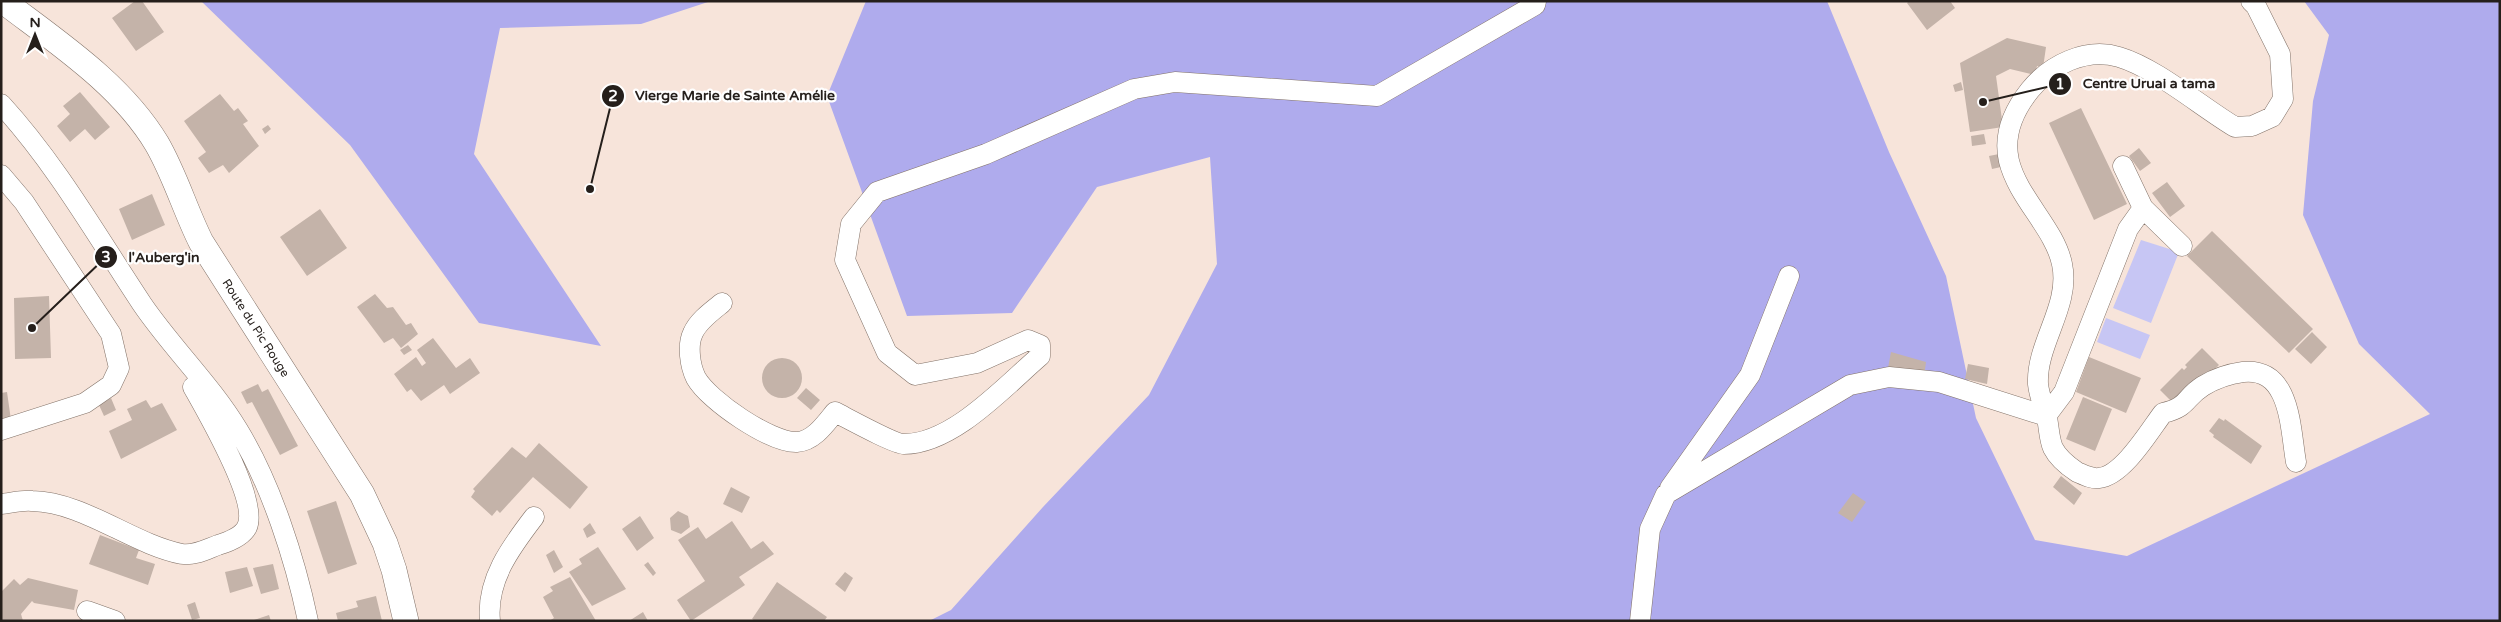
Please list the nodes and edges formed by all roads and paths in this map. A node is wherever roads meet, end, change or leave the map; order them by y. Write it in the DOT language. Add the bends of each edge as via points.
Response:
graph roads {
  1 [pos="3,1"];
  2 [pos="1536,1"];
  3 [pos="2251,1"];
  4 [pos="1,104"];
  5 [pos="2122,166"];
  6 [pos="1,175"];
  7 [pos="2143,208"];
  8 [pos="2182,246"];
  9 [pos="1788,276"];
  10 [pos="722,303"];
  11 [pos="161,331"];
  12 [pos="2046,416"];
  13 [pos="1,430"];
  14 [pos="2296,462"];
  15 [pos="1666,494"];
  16 [pos="1,504"];
  17 [pos="534,517"];
  18 [pos="87,611"];
  19 [pos="115,621"];
  20 [pos="308,621"];
  21 [pos="406,621"];
  22 [pos="490,621"];
  23 [pos="1640,621"];
  1 -- 21 [label="street, Route du Pic Rouge" via="68,51 140,118 175,179 201,242 362,494 391,561"];
  2 -- 10 [label="street" via="1535,6 1377,96 1175,82 1134,89 986,154 877,192 850,224 845,260 887,353 915,375 977,363 1028,340 1040,345 1040,356 997,394 955,427 932,438 903,445 835,412 818,433 798,442 778,438 747,424 696,378 690,355 693,333"];
  3 -- 12 [label="street" via="2280,54 2283,99 2272,117 2252,126 2235,127 2145,68 2118,57 2094,56 2075,58 2039,78 2023,98 2009,125 2007,142 2015,179 2062,263 2063,282 2042,356 2038,384"];
  4 -- 11 [label="street" via="31,136"];
  5 -- 7 [label="street"];
  6 -- 13 [label="street" via="24,202 111,334 119,368 111,385 86,403"];
  7 -- 8 [label="street"];
  7 -- 12 [label="street" via="2128,229 2064,392"];
  9 -- 15 [label="street" via="1750,375"];
  11 -- 16 [label="street" via="232,460 249,518 242,533 224,543 183,554 156,546 67,508 32,500"];
  11 -- 20 [label="street" via="192,366 238,430 269,490"];
  12 -- 14 [label="street" via="2052,447 2061,460 2089,478 2101,478 2128,458 2162,412 2178,410 2202,387 2227,374 2256,371 2276,382 2285,400"];
  12 -- 15 [label="street" via="1939,382 1889,377 1850,385"];
  15 -- 23 [label="street" via="1650,529"];
  17 -- 22 [label="street" via="506,554 494,582"];
  18 -- 19 [label="street"];
}
